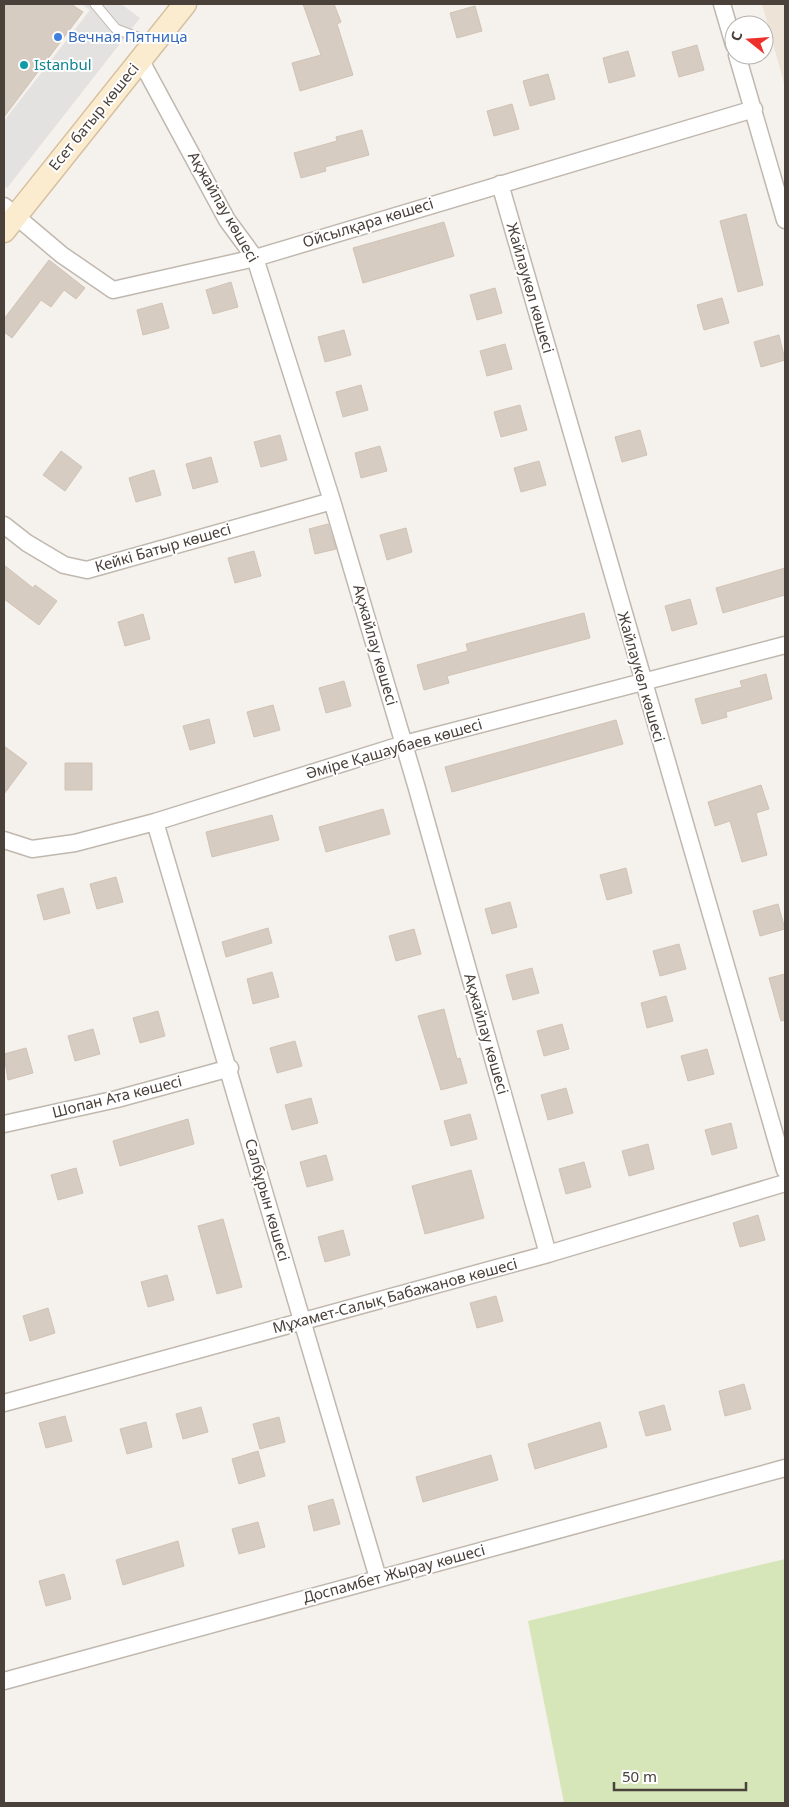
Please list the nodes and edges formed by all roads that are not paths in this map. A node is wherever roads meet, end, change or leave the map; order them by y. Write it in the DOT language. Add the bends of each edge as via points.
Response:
graph roads {
  1 [pos="95,4"];
  2 [pos="185,4"];
  3 [pos="147,52"];
  4 [pos="740,65"];
  5 [pos="754,109"];
  6 [pos="500,184"];
  7 [pos="8,217"];
  8 [pos="785,220"];
  9 [pos="255,258"];
  10 [pos="332,500"];
  11 [pos="4,524"];
  12 [pos="785,644"];
  13 [pos="642,681"];
  14 [pos="404,744"];
  15 [pos="155,822"];
  16 [pos="4,840"];
  17 [pos="230,1068"];
  18 [pos="4,1124"];
  19 [pos="785,1170"];
  20 [pos="785,1183"];
  21 [pos="548,1254"];
  22 [pos="302,1322"];
  23 [pos="4,1403"];
  24 [pos="785,1468"];
  25 [pos="378,1578"];
  26 [pos="4,1681"];
  1 -- 3 [label="lane" via="116,28"];
  2 -- 3 [label="street, Есет батыр көшесі"];
  3 -- 7 [label="street, Есет батыр көшесі"];
  3 -- 9 [label="street, Ақжайлау көшесі" via="227,220"];
  4 -- 5 [label="street"];
  5 -- 6 [label="street, Ойсылқара көшесі"];
  5 -- 8 [label="street"];
  6 -- 9 [label="street, Ойсылқара көшесі"];
  6 -- 13 [label="street, Жайлаукөл көшесі"];
  7 -- 9 [label="street, Ойсылқара көшесі" via="113,290"];
  9 -- 10 [label="street, Ақжайлау көшесі"];
  10 -- 11 [label="street, Кейкі Батыр көшесі" via="87,570 64,565 27,543"];
  10 -- 14 [label="street, Ақжайлау көшесі"];
  12 -- 13 [label="street, Әміре Қашаубаев көшесі"];
  13 -- 14 [label="street, Әміре Қашаубаев көшесі"];
  13 -- 19 [label="street, Жайлаукөл көшесі"];
  14 -- 15 [label="street, Әміре Қашаубаев көшесі"];
  14 -- 21 [label="street, Ақжайлау көшесі"];
  15 -- 16 [label="street, Әміре Қашаубаев көшесі" via="75,843 40,848"];
  15 -- 17 [label="street, Салбұрын көшесі"];
  17 -- 18 [label="street, Шопан Ата көшесі"];
  17 -- 22 [label="street, Салбұрын көшесі"];
  20 -- 21 [label="street, Мұхамет-Салық Бабажанов көшесі"];
  21 -- 22 [label="street, Мұхамет-Салық Бабажанов көшесі"];
  22 -- 23 [label="street, Мұхамет-Салық Бабажанов көшесі"];
  22 -- 25 [label="street, Салбұрын көшесі"];
  24 -- 25 [label="street, Доспамбет Жырау көшесі"];
  25 -- 26 [label="street, Доспамбет Жырау көшесі"];
}
